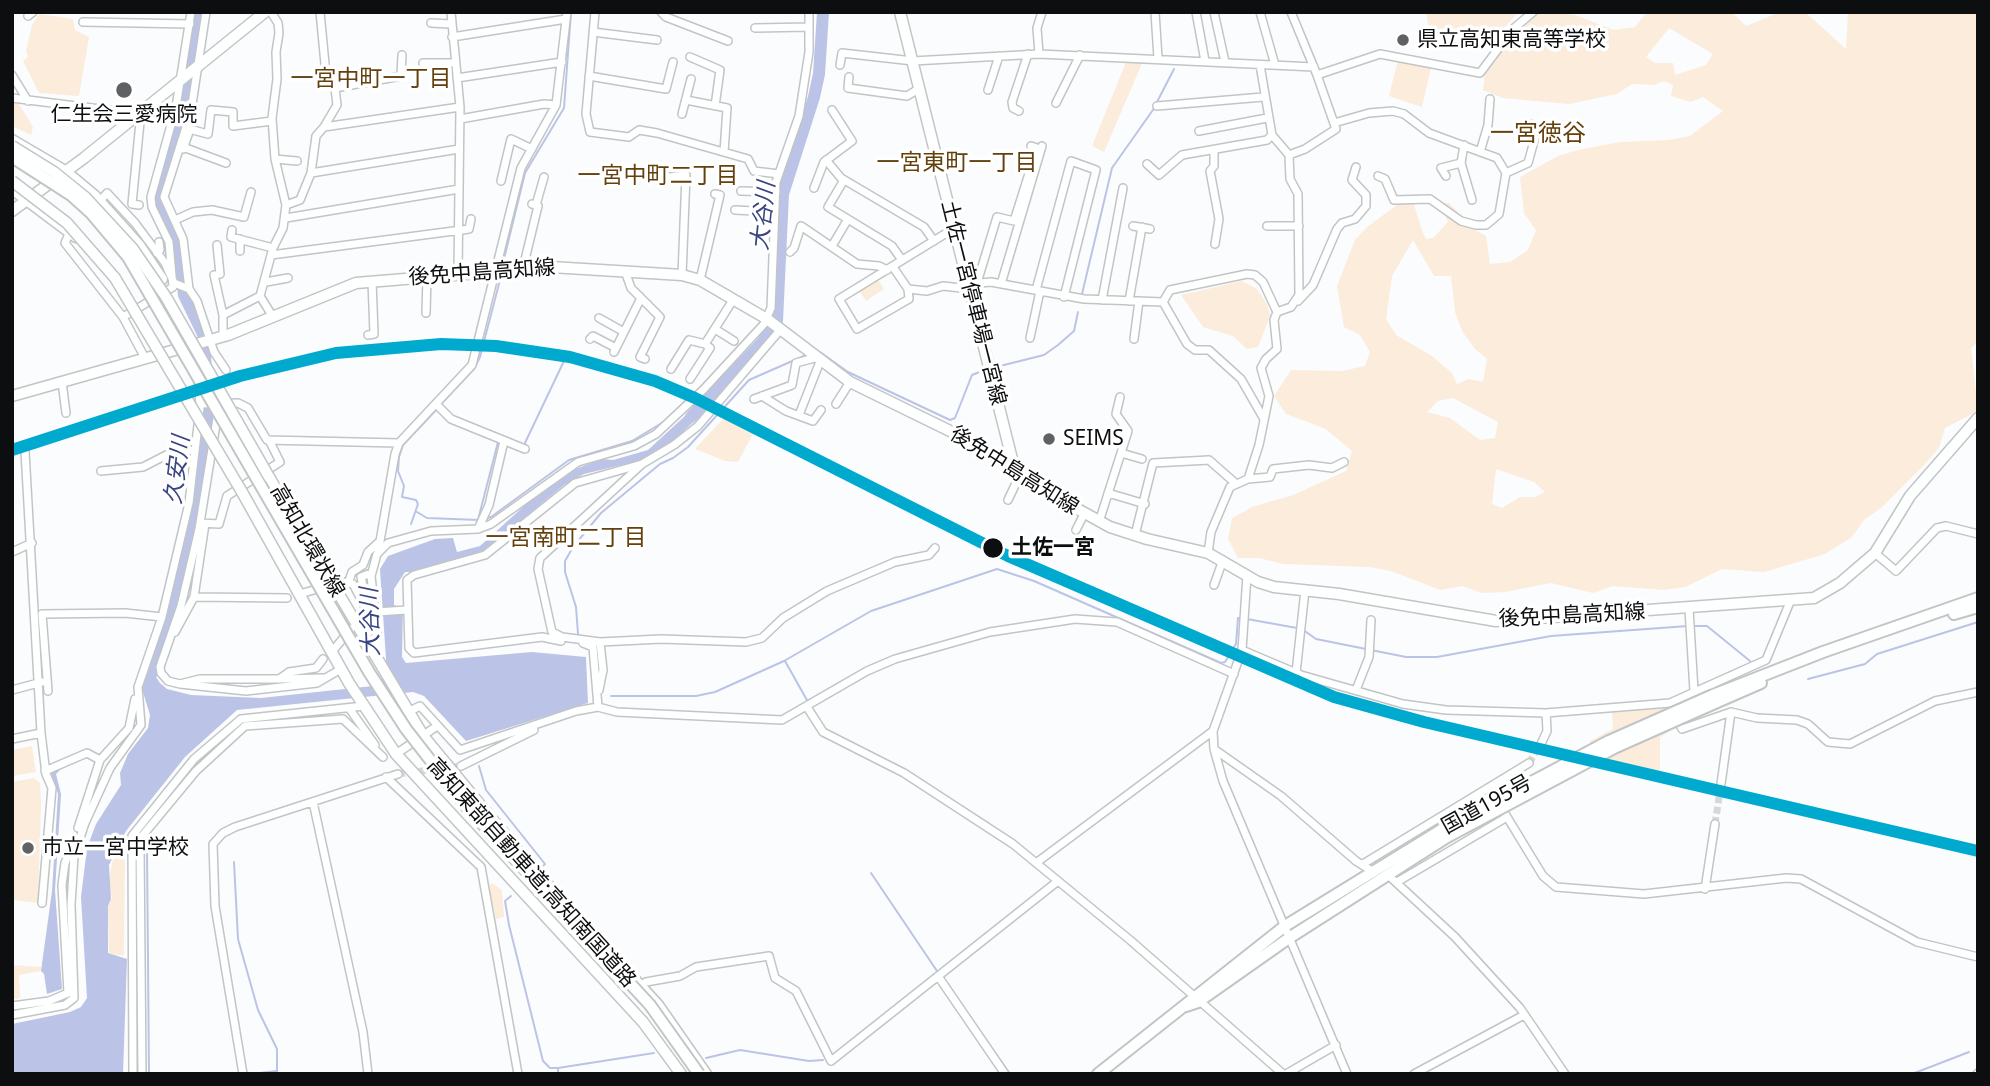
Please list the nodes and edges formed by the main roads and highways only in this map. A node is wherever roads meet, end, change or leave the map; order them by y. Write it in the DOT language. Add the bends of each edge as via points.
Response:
graph roads {
  1 [pos="265,12"];
  2 [pos="900,12"];
  3 [pos="12,140"];
  4 [pos="12,146"];
  5 [pos="12,157"];
  6 [pos="65,171"];
  7 [pos="12,181"];
  8 [pos="12,189"];
  9 [pos="28,199"];
  10 [pos="12,211"];
  11 [pos="12,396"];
  12 [pos="1978,418"];
  13 [pos="1015,471"];
  14 [pos="271,476"];
  15 [pos="239,494"];
  16 [pos="1978,598"];
  17 [pos="1978,607"];
  18 [pos="1714,699"];
  19 [pos="1444,834"];
  20 [pos="1195,999"];
  21 [pos="681,1074"];
  22 [pos="699,1074"];
  23 [pos="706,1074"];
  24 [pos="1098,1074"];
  1 -- 6 [label="main road"];
  2 -- 13 [label="main road, 土佐一宮停車場一宮線"];
  3 -- 6 [label="main road"];
  4 -- 14 [label="main road, 高知北環状線, bridge" via="85,197 133,249"];
  5 -- 22 [label="highway, 高知東部自動車道;高知南国道路, bridge" via="71,195 128,257 406,729 466,806 650,1005"];
  6 -- 9 [label="main road"];
  6 -- 14 [label="main road" via="100,201 162,279"];
  7 -- 15 [label="main road, 高知北環状線, bridge" via="67,223 115,278"];
  8 -- 9 [label="main road"];
  9 -- 10 [label="main road"];
  9 -- 15 [label="main road, bridge" via="70,232 101,266"];
  11 -- 13 [label="main road, 後免中島高知線" via="223,336 336,289 372,281 523,268 682,275 700,280 769,320 850,382 950,431"];
  12 -- 13 [label="main road, 後免中島高知線" via="1910,496 1875,552 1840,583 1814,598 1496,621 1274,586 1208,552 1135,536 1099,522"];
  14 -- 23 [label="main road, 高知北環状線" via="424,737 521,855 674,1025"];
  15 -- 21 [label="main road, 高知北環状線" via="349,683 398,756 643,1022"];
  16 -- 18 [label="highway, 国道195号" via="1823,652"];
  17 -- 18 [label="highway, 国道195号"];
  18 -- 19 [label="highway, 国道195号, bridge"];
  19 -- 20 [label="highway, 国道195号"];
  19 -- 20 [label="highway, 国道195号" via="1372,871 1285,926"];
  20 -- 24 [label="highway, 国道195号"];
}
